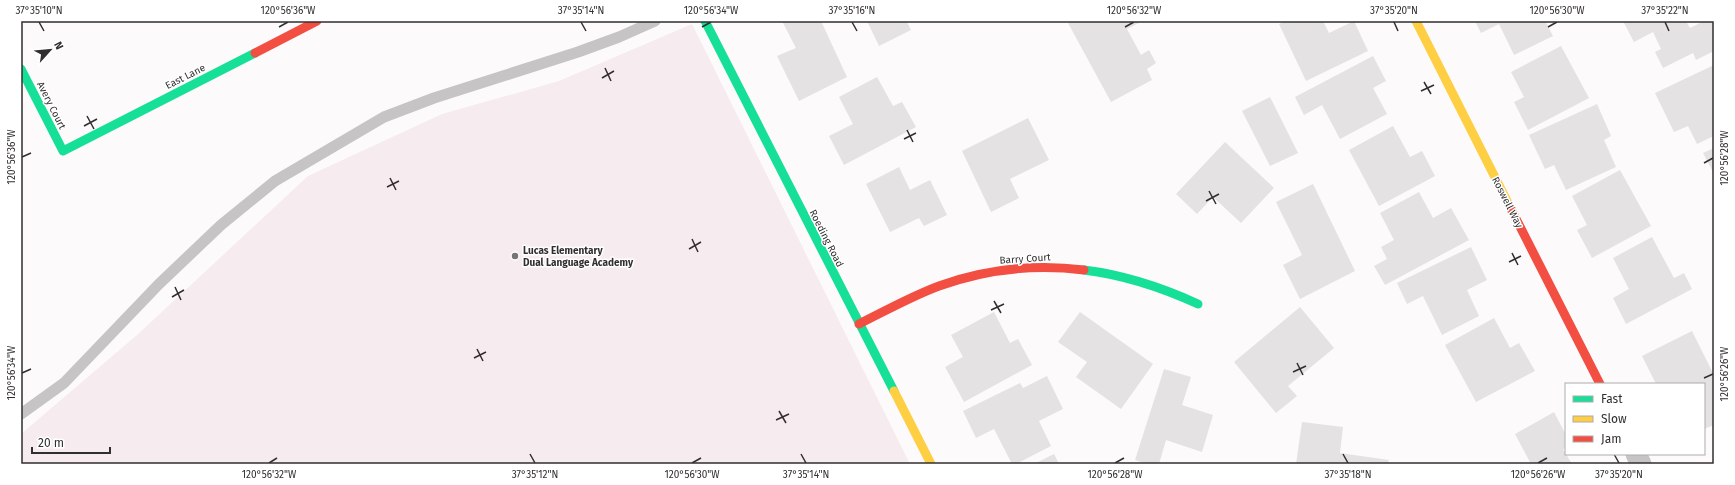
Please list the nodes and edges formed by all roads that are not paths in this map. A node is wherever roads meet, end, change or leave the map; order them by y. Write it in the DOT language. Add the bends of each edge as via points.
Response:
graph roads {
  1 [pos="318,21"];
  2 [pos="655,21"];
  3 [pos="705,21"];
  4 [pos="1416,21"];
  5 [pos="21,69"];
  6 [pos="63,151"];
  7 [pos="1198,304"];
  8 [pos="859,324"];
  9 [pos="1599,383"];
  10 [pos="21,414"];
  11 [pos="1636,455"];
  12 [pos="931,464"];
  13 [pos="1641,464"];
  1 -- 6 [label="street, East Lane"];
  2 -- 10 [label="lane" via="578,52 434,98 384,117 275,182 221,225 159,284 64,383"];
  3 -- 8 [label="street, Roeding Road"];
  4 -- 9 [label="street, Roswell Way"];
  5 -- 6 [label="street, Avery Court"];
  7 -- 8 [label="street, Barry Court" via="1152,284 1109,273 1060,267 1021,268 988,272 940,285"];
  8 -- 12 [label="street, Roeding Road"];
  11 -- 13 [label="street"];
}
